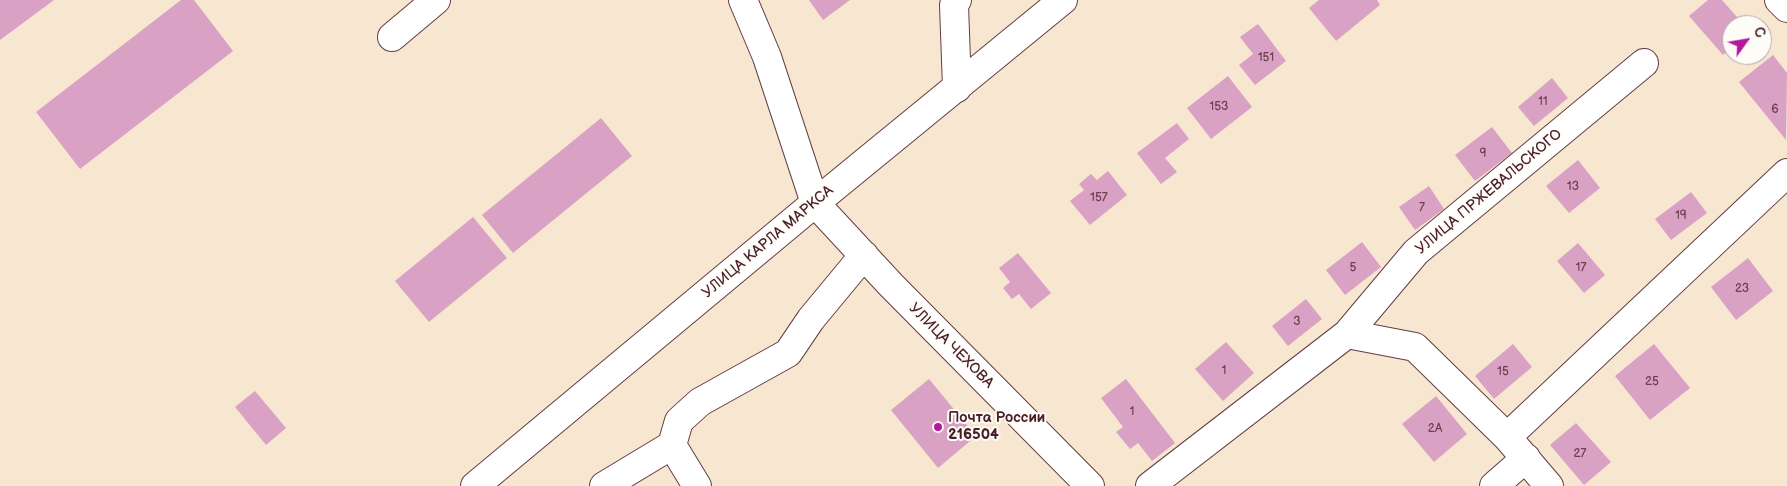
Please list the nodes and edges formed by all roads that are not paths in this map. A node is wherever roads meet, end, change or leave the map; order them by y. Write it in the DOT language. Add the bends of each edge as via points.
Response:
graph roads {
  1 [pos="436,0"];
  2 [pos="743,0"];
  3 [pos="957,0"];
  4 [pos="1063,0"];
  5 [pos="1779,0"];
  6 [pos="1787,8"];
  7 [pos="392,37"];
  8 [pos="1644,63"];
  9 [pos="957,88"];
  10 [pos="1787,173"];
  11 [pos="815,203"];
  12 [pos="864,255"];
  13 [pos="1348,334"];
  14 [pos="1507,437"];
  15 [pos="672,445"];
  16 [pos="1526,458"];
  17 [pos="475,486"];
  18 [pos="604,486"];
  19 [pos="697,486"];
  20 [pos="1090,486"];
  21 [pos="1150,486"];
  22 [pos="1494,486"];
  23 [pos="1549,486"];
  1 -- 7 [label="street"];
  2 -- 11 [label="street" via="767,58"];
  3 -- 9 [label="street" via="954,6"];
  4 -- 9 [label="street, УЛИЦА КАРЛА МАРКСА"];
  5 -- 6 [label="street"];
  8 -- 13 [label="street, УЛИЦА ПРЖЕВАЛЬСКОГО" via="1416,252"];
  9 -- 11 [label="street, УЛИЦА КАРЛА МАРКСА"];
  10 -- 14 [label="street"];
  11 -- 12 [label="street, УЛИЦА ЧЕХОВА"];
  11 -- 17 [label="street, УЛИЦА КАРЛА МАРКСА"];
  12 -- 15 [label="street" via="811,319 788,353 700,402 679,421"];
  12 -- 20 [label="street, УЛИЦА ЧЕХОВА"];
  13 -- 14 [label="street" via="1415,347"];
  13 -- 21 [label="street, УЛИЦА ПРЖЕВАЛЬСКОГО"];
  14 -- 16 [label="street"];
  15 -- 18 [label="street"];
  15 -- 19 [label="street"];
  16 -- 22 [label="street"];
  16 -- 23 [label="street"];
}
